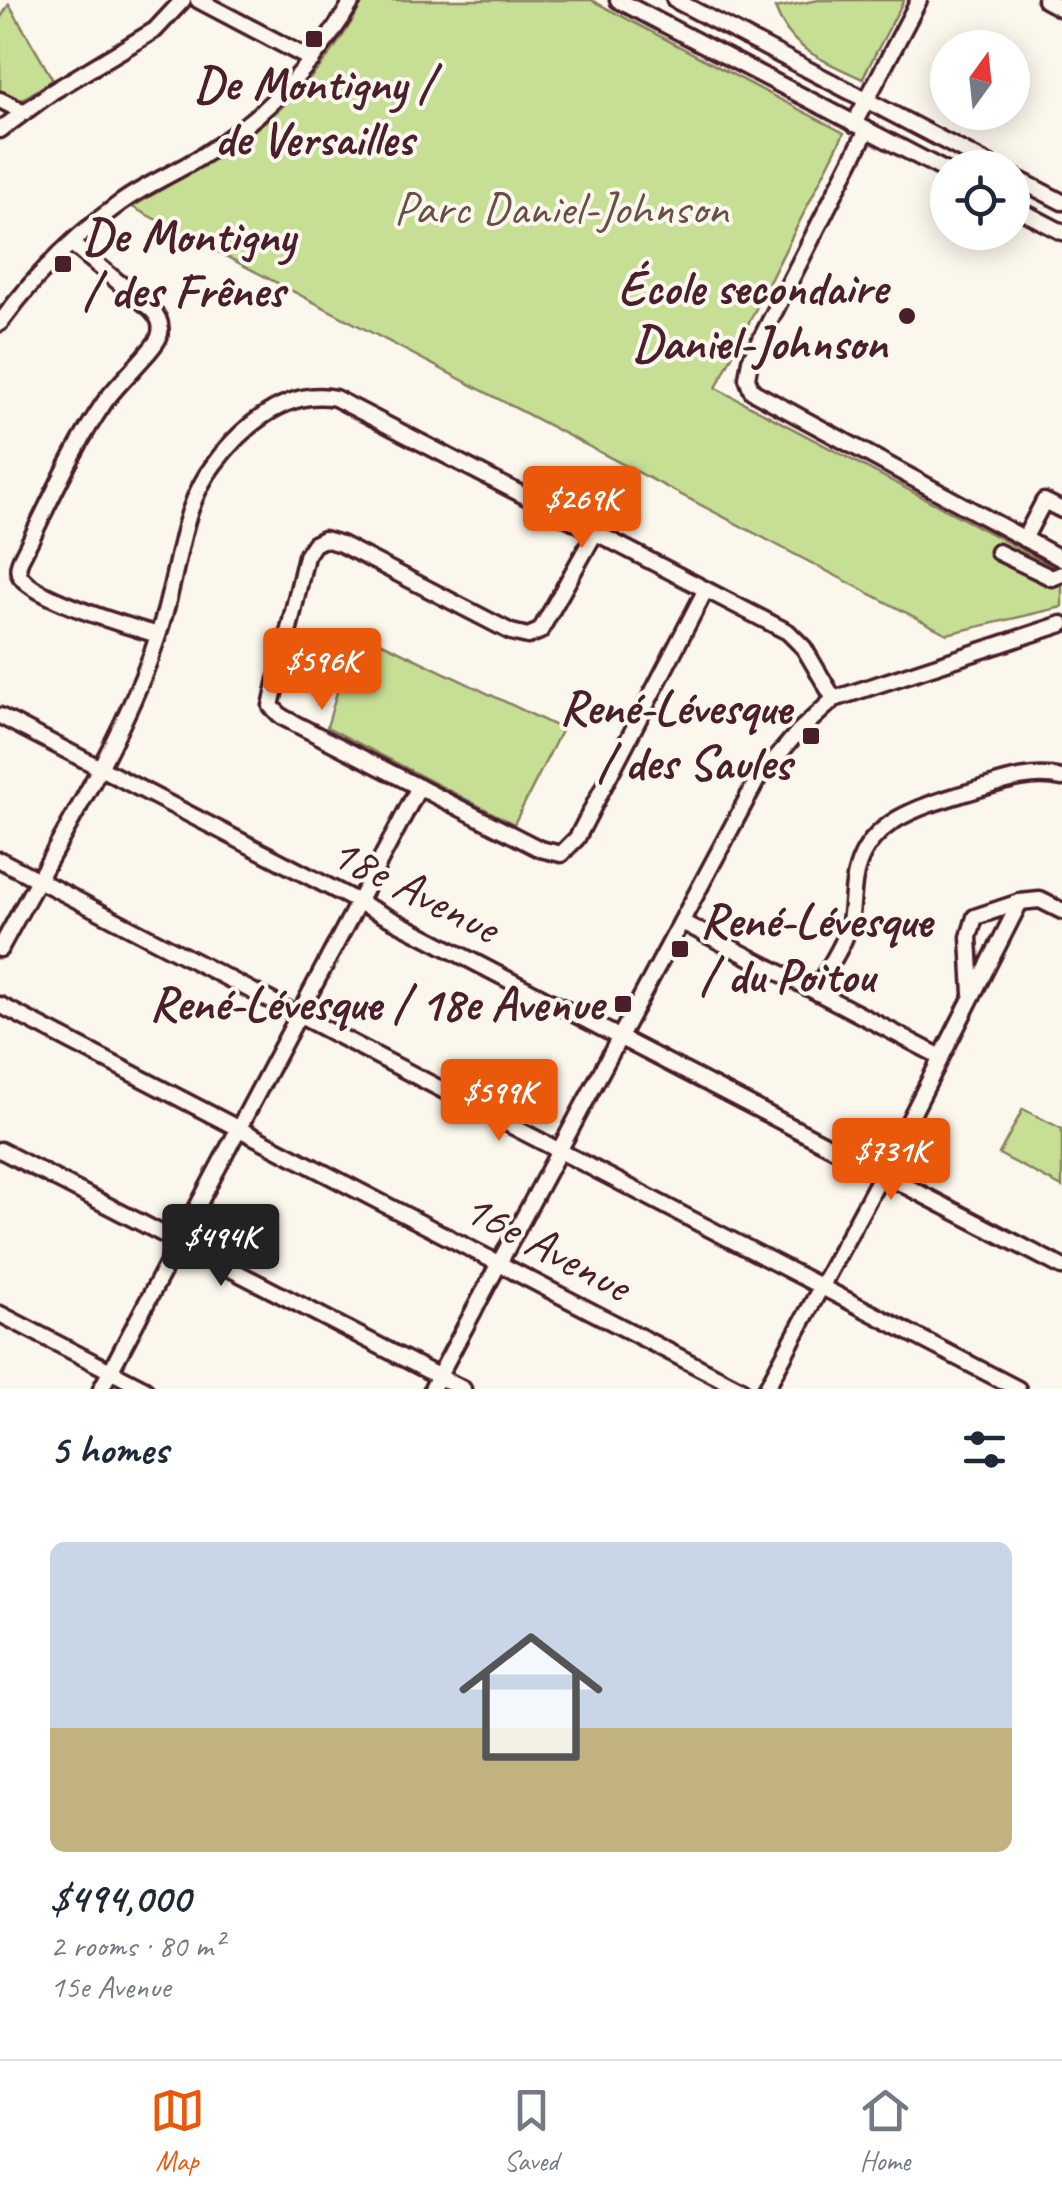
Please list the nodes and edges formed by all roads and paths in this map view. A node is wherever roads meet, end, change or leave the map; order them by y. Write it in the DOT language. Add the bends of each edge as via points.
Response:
graph roads {
  1 [pos="184,0"];
  2 [pos="198,0"];
  3 [pos="353,0"];
  4 [pos="618,0"];
  5 [pos="674,0"];
  6 [pos="919,0"];
  7 [pos="1045,0"];
  8 [pos="646,6"];
  9 [pos="1062,9"];
  10 [pos="770,50"];
  11 [pos="312,60"];
  12 [pos="757,73"];
  13 [pos="0,100"];
  14 [pos="866,100"];
  15 [pos="22,112"];
  16 [pos="860,127"];
  17 [pos="0,130"];
  18 [pos="962,150"];
  19 [pos="930,163"];
  20 [pos="1030,185"];
  21 [pos="1062,202"];
  22 [pos="1030,215"];
  23 [pos="1062,232"];
  24 [pos="72,244"];
  25 [pos="0,323"];
  26 [pos="1062,510"];
  27 [pos="595,534"];
  28 [pos="1024,540"];
  29 [pos="998,552"];
  30 [pos="1062,559"];
  31 [pos="1062,574"];
  32 [pos="705,591"];
  33 [pos="1062,624"];
  34 [pos="158,636"];
  35 [pos="834,698"];
  36 [pos="0,716"];
  37 [pos="98,767"];
  38 [pos="1062,778"];
  39 [pos="419,787"];
  40 [pos="0,860"];
  41 [pos="37,880"];
  42 [pos="358,902"];
  43 [pos="1020,902"];
  44 [pos="1062,911"];
  45 [pos="682,922"];
  46 [pos="0,949"];
  47 [pos="815,990"];
  48 [pos="972,994"];
  49 [pos="0,1004"];
  50 [pos="298,1016"];
  51 [pos="619,1038"];
  52 [pos="941,1058"];
  53 [pos="239,1128"];
  54 [pos="0,1150"];
  55 [pos="558,1150"];
  56 [pos="882,1174"];
  57 [pos="180,1243"];
  58 [pos="499,1264"];
  59 [pos="1062,1267"];
  60 [pos="821,1287"];
  61 [pos="0,1314"];
  62 [pos="111,1372"];
  63 [pos="435,1383"];
  64 [pos="101,1389"];
  65 [pos="145,1389"];
  66 [pos="463,1389"];
  67 [pos="740,1389"];
  68 [pos="766,1389"];
  69 [pos="1018,1389"];
  1 -- 15 [label="street" via="144,38"];
  2 -- 11 [label="street"];
  3 -- 11 [label="street"];
  4 -- 8 [label="street"];
  5 -- 10 [label="street"];
  6 -- 14 [label="street"];
  7 -- 9 [label="street"];
  8 -- 12 [label="street"];
  10 -- 12 [label="street"];
  10 -- 14 [label="street"];
  11 -- 24 [label="street" via="260,114 197,160 121,202"];
  12 -- 16 [label="street"];
  13 -- 15 [label="street"];
  14 -- 16 [label="street"];
  14 -- 18 [label="street"];
  15 -- 17 [label="street"];
  16 -- 19 [label="street"];
  16 -- 28 [label="street" via="750,360 752,391"];
  20 -- 21 [label="street"];
  22 -- 23 [label="street"];
  24 -- 25 [label="street"];
  24 -- 34 [label="street" via="151,309 160,330 95,416 18,570 48,595"];
  26 -- 28 [label="street" via="1044,501"];
  27 -- 32 [label="street"];
  27 -- 34 [label="street" via="335,398 298,398 268,412 215,463 194,496"];
  27 -- 39 [label="street" via="540,630 528,636 341,544 314,544 270,706"];
  28 -- 30 [label="street"];
  29 -- 31 [label="street" via="1052,578"];
  32 -- 35 [label="street" via="788,632"];
  32 -- 39 [label="street" via="576,838 561,854"];
  33 -- 35 [label="street"];
  34 -- 37 [label="street"];
  35 -- 45 [label="street" via="757,780"];
  36 -- 37 [label="street, 18e Avenue"];
  37 -- 41 [label="street"];
  37 -- 42 [label="street, 18e Avenue"];
  38 -- 47 [label="street" via="1011,779 916,808 879,832 857,868 845,937"];
  39 -- 42 [label="street"];
  40 -- 41 [label="street"];
  41 -- 46 [label="street"];
  41 -- 50 [label="street"];
  42 -- 50 [label="street"];
  42 -- 51 [label="street, 18e Avenue"];
  43 -- 44 [label="street" via="1040,900"];
  43 -- 48 [label="street"];
  43 -- 48 [label="street" via="975,917 969,937"];
  45 -- 47 [label="street"];
  45 -- 51 [label="street"];
  47 -- 52 [label="street"];
  48 -- 52 [label="street"];
  49 -- 53 [label="street, 16e Avenue"];
  50 -- 53 [label="street"];
  50 -- 55 [label="street"];
  51 -- 55 [label="street"];
  51 -- 56 [label="street, 18e Avenue"];
  52 -- 56 [label="street"];
  53 -- 57 [label="street"];
  53 -- 58 [label="street, 16e Avenue"];
  54 -- 57 [label="street"];
  55 -- 58 [label="street"];
  55 -- 60 [label="street"];
  56 -- 59 [label="street, 18e Avenue"];
  56 -- 60 [label="street"];
  57 -- 62 [label="street"];
  57 -- 63 [label="street"];
  58 -- 63 [label="street"];
  58 -- 67 [label="street, 16e Avenue"];
  60 -- 68 [label="street"];
  60 -- 69 [label="street"];
  61 -- 62 [label="street"];
  62 -- 64 [label="street"];
  62 -- 65 [label="street"];
  63 -- 66 [label="street"];
}
